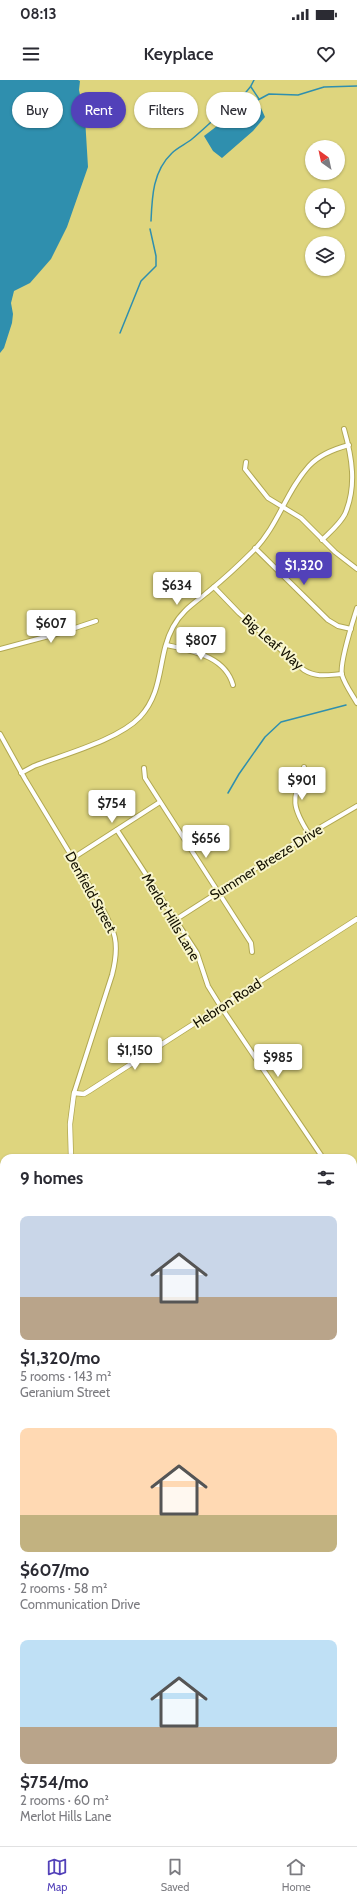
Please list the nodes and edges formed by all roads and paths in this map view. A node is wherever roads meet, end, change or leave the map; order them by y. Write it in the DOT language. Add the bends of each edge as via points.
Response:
graph roads {
  1 [pos="344,429"];
  2 [pos="348,445"];
  3 [pos="246,462"];
  4 [pos="283,507"];
  5 [pos="322,540"];
  6 [pos="255,548"];
  7 [pos="357,569"];
  8 [pos="214,587"];
  9 [pos="357,608"];
  10 [pos="96,621"];
  11 [pos="351,629"];
  12 [pos="167,645"];
  13 [pos="0,649"];
  14 [pos="342,674"];
  15 [pos="233,685"];
  16 [pos="357,703"];
  17 [pos="0,734"];
  18 [pos="304,767"];
  19 [pos="144,768"];
  20 [pos="21,773"];
  21 [pos="160,802"];
  22 [pos="357,806"];
  23 [pos="117,830"];
  24 [pos="309,834"];
  25 [pos="73,858"];
  26 [pos="218,892"];
  27 [pos="357,919"];
  28 [pos="176,920"];
  29 [pos="252,952"];
  30 [pos="221,1007"];
  31 [pos="74,1093"];
  32 [pos="71,1154"];
  33 [pos="320,1154"];
  34 [pos="0,1563"];
  35 [pos="0,1574"];
  1 -- 2 [label="street"];
  2 -- 4 [label="street" via="325,454 308,466"];
  2 -- 5 [label="street" via="354,468 354,490 345,515"];
  3 -- 4 [label="street" via="245,469 260,490"];
  4 -- 5 [label="street" via="301,518"];
  4 -- 6 [label="street" via="266,536"];
  5 -- 7 [label="street"];
  6 -- 8 [label="street"];
  6 -- 11 [label="street" via="328,620"];
  8 -- 12 [label="street" via="178,618"];
  8 -- 14 [label="street, Big Leaf Way" via="304,670 310,674 325,676"];
  9 -- 11 [label="street"];
  10 -- 13 [label="street"];
  11 -- 14 [label="street"];
  12 -- 15 [label="street" via="202,653 212,658 231,676"];
  12 -- 20 [label="street" via="154,695 146,710 134,723 117,735"];
  14 -- 16 [label="street"];
  17 -- 20 [label="street, Denfield Street"];
  18 -- 24 [label="street" via="294,799 297,813"];
  19 -- 21 [label="street" via="145,778"];
  20 -- 25 [label="street, Denfield Street"];
  21 -- 23 [label="street"];
  21 -- 26 [label="street"];
  22 -- 24 [label="street, Summer Breeze Drive"];
  23 -- 25 [label="street"];
  23 -- 28 [label="street, Merlot Hills Lane"];
  24 -- 26 [label="street, Summer Breeze Drive"];
  25 -- 31 [label="street, Denfield Street" via="108,919 116,936 117,948 112,975"];
  26 -- 28 [label="street, Summer Breeze Drive"];
  26 -- 29 [label="street" via="251,943"];
  27 -- 30 [label="street, Hebron Road"];
  28 -- 30 [label="street, Merlot Hills Lane" via="197,953 208,986"];
  30 -- 31 [label="street, Hebron Road" via="84,1094"];
  30 -- 33 [label="street, Merlot Hills Lane"];
  31 -- 32 [label="street, Denfield Street" via="70,1124"];
  34 -- 35 [label="street"];
}
